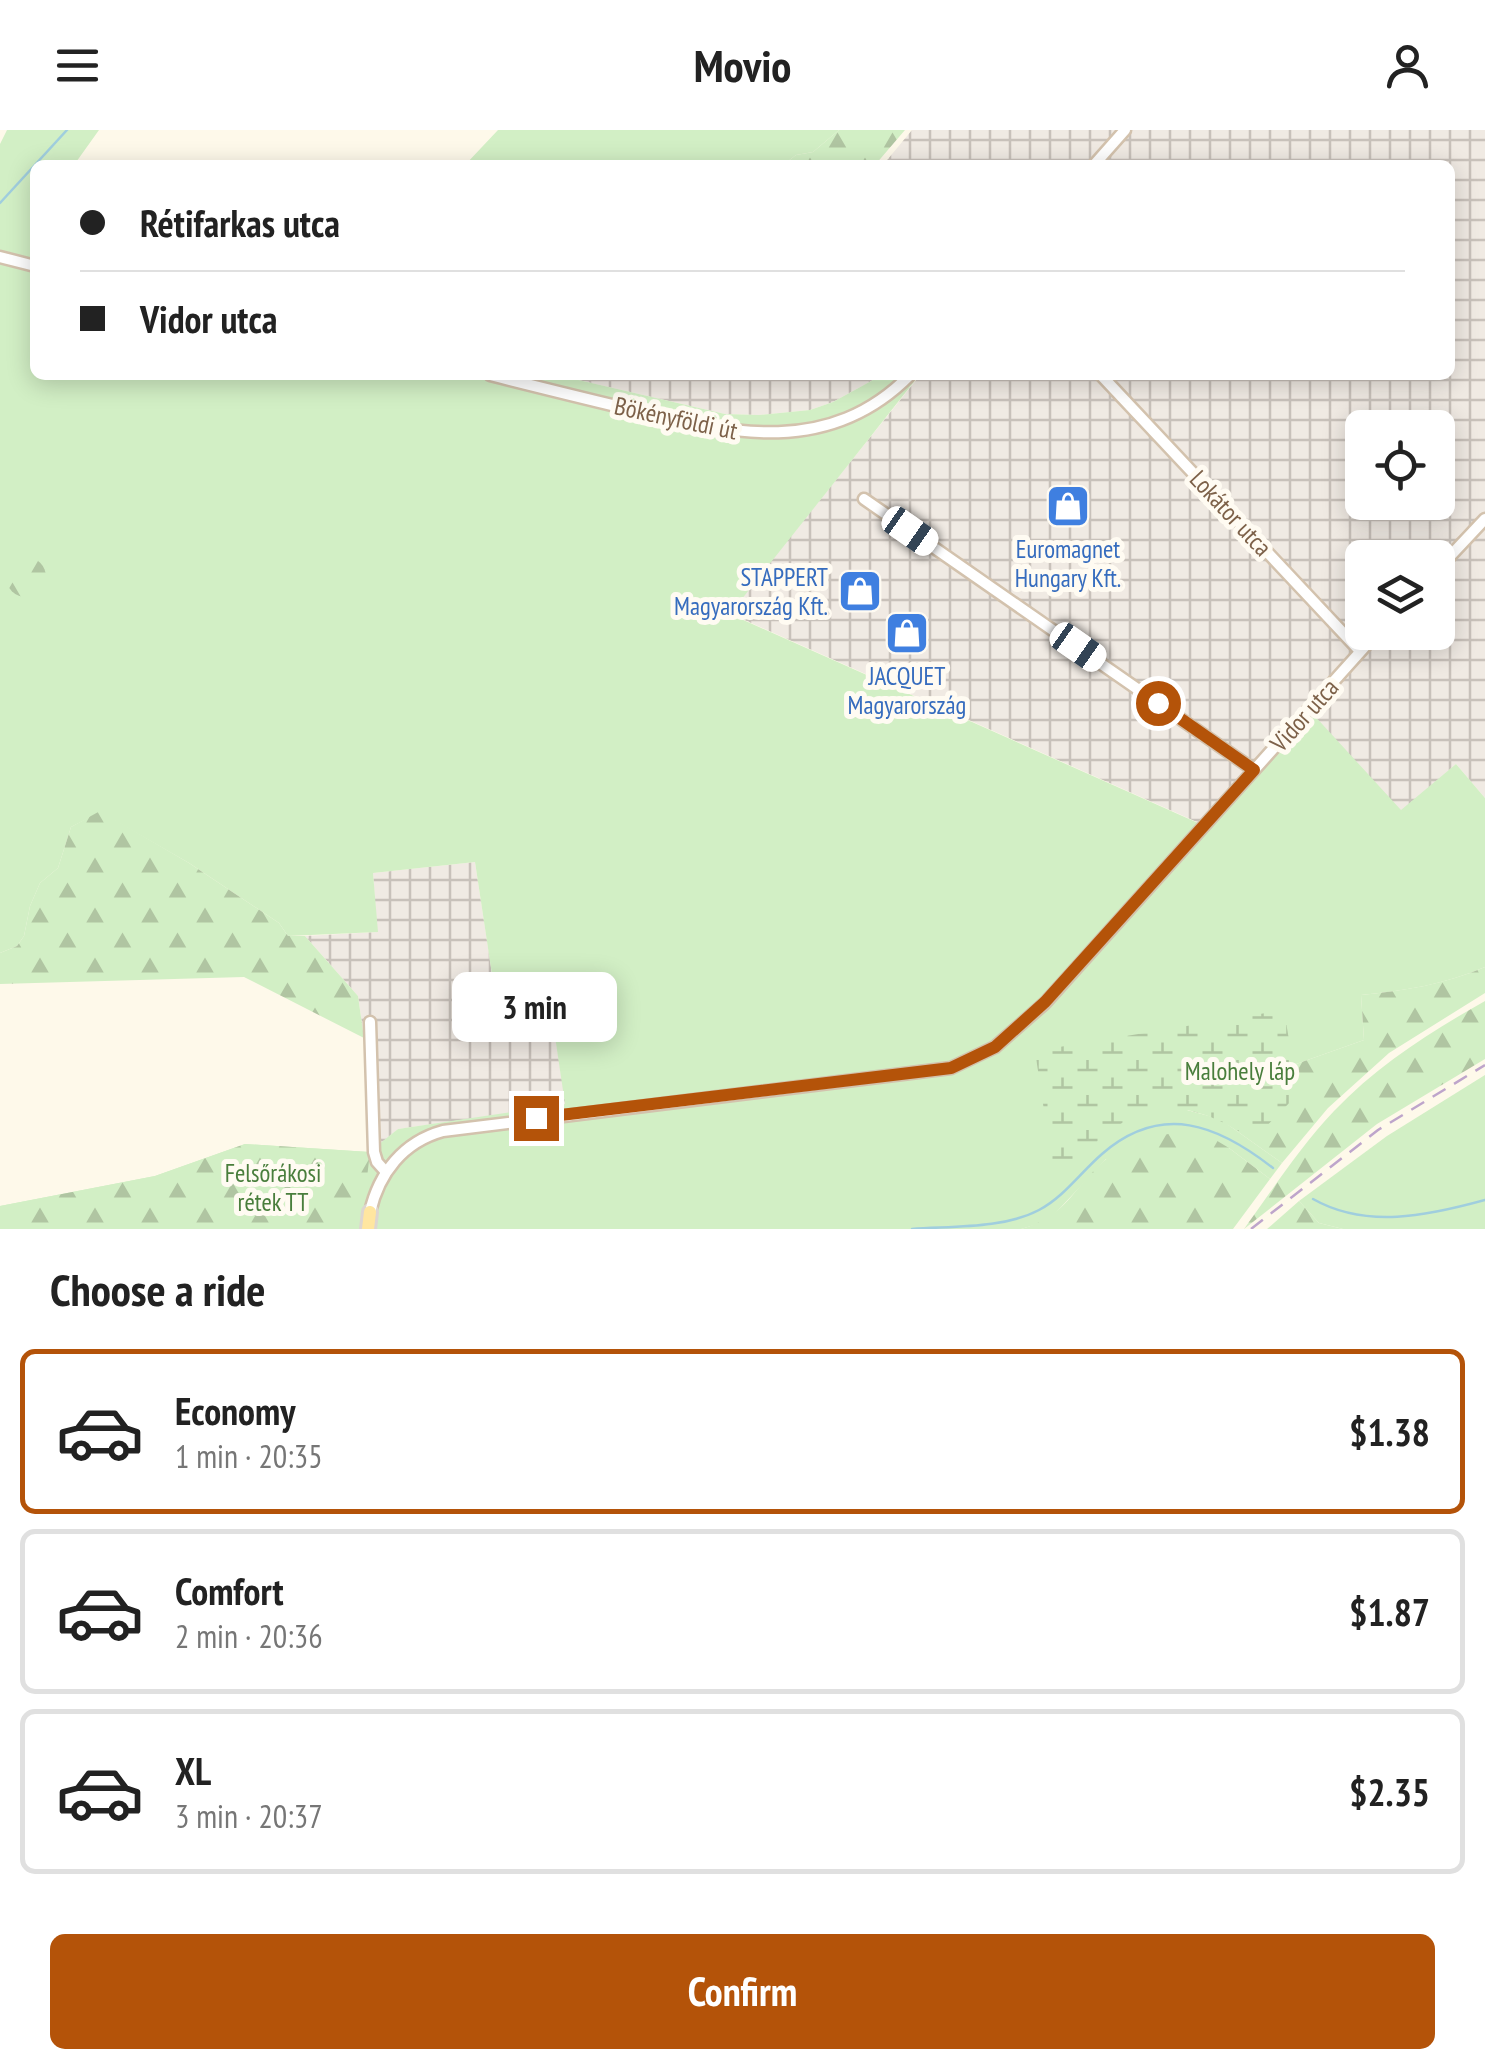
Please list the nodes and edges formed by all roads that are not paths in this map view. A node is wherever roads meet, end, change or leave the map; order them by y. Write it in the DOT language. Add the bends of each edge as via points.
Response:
graph roads {
  1 [pos="1126,130"];
  2 [pos="1099,160"];
  3 [pos="0,257"];
  4 [pos="30,265"];
  5 [pos="511,380"];
  6 [pos="904,380"];
  7 [pos="1106,380"];
  8 [pos="864,499"];
  9 [pos="1485,519"];
  10 [pos="1455,551"];
  11 [pos="1360,651"];
  12 [pos="1254,770"];
  13 [pos="370,1022"];
  14 [pos="386,1172"];
  15 [pos="370,1212"];
  16 [pos="368,1229"];
  1 -- 2 [label="street"];
  3 -- 4 [label="street"];
  5 -- 6 [label="street, Bökényföldi út" via="716,430 760,434 813,430 844,419"];
  7 -- 11 [label="street, Lokátor utca"];
  8 -- 12 [label="street"];
  9 -- 10 [label="street"];
  11 -- 12 [label="street, Vidor utca"];
  12 -- 14 [label="street, Vidor utca" via="1045,1002 978,1056 951,1068 453,1129 417,1142"];
  13 -- 14 [label="street" via="374,1152"];
  14 -- 15 [label="street, Vidor utca"];
  15 -- 16 [label="main road"];
}
